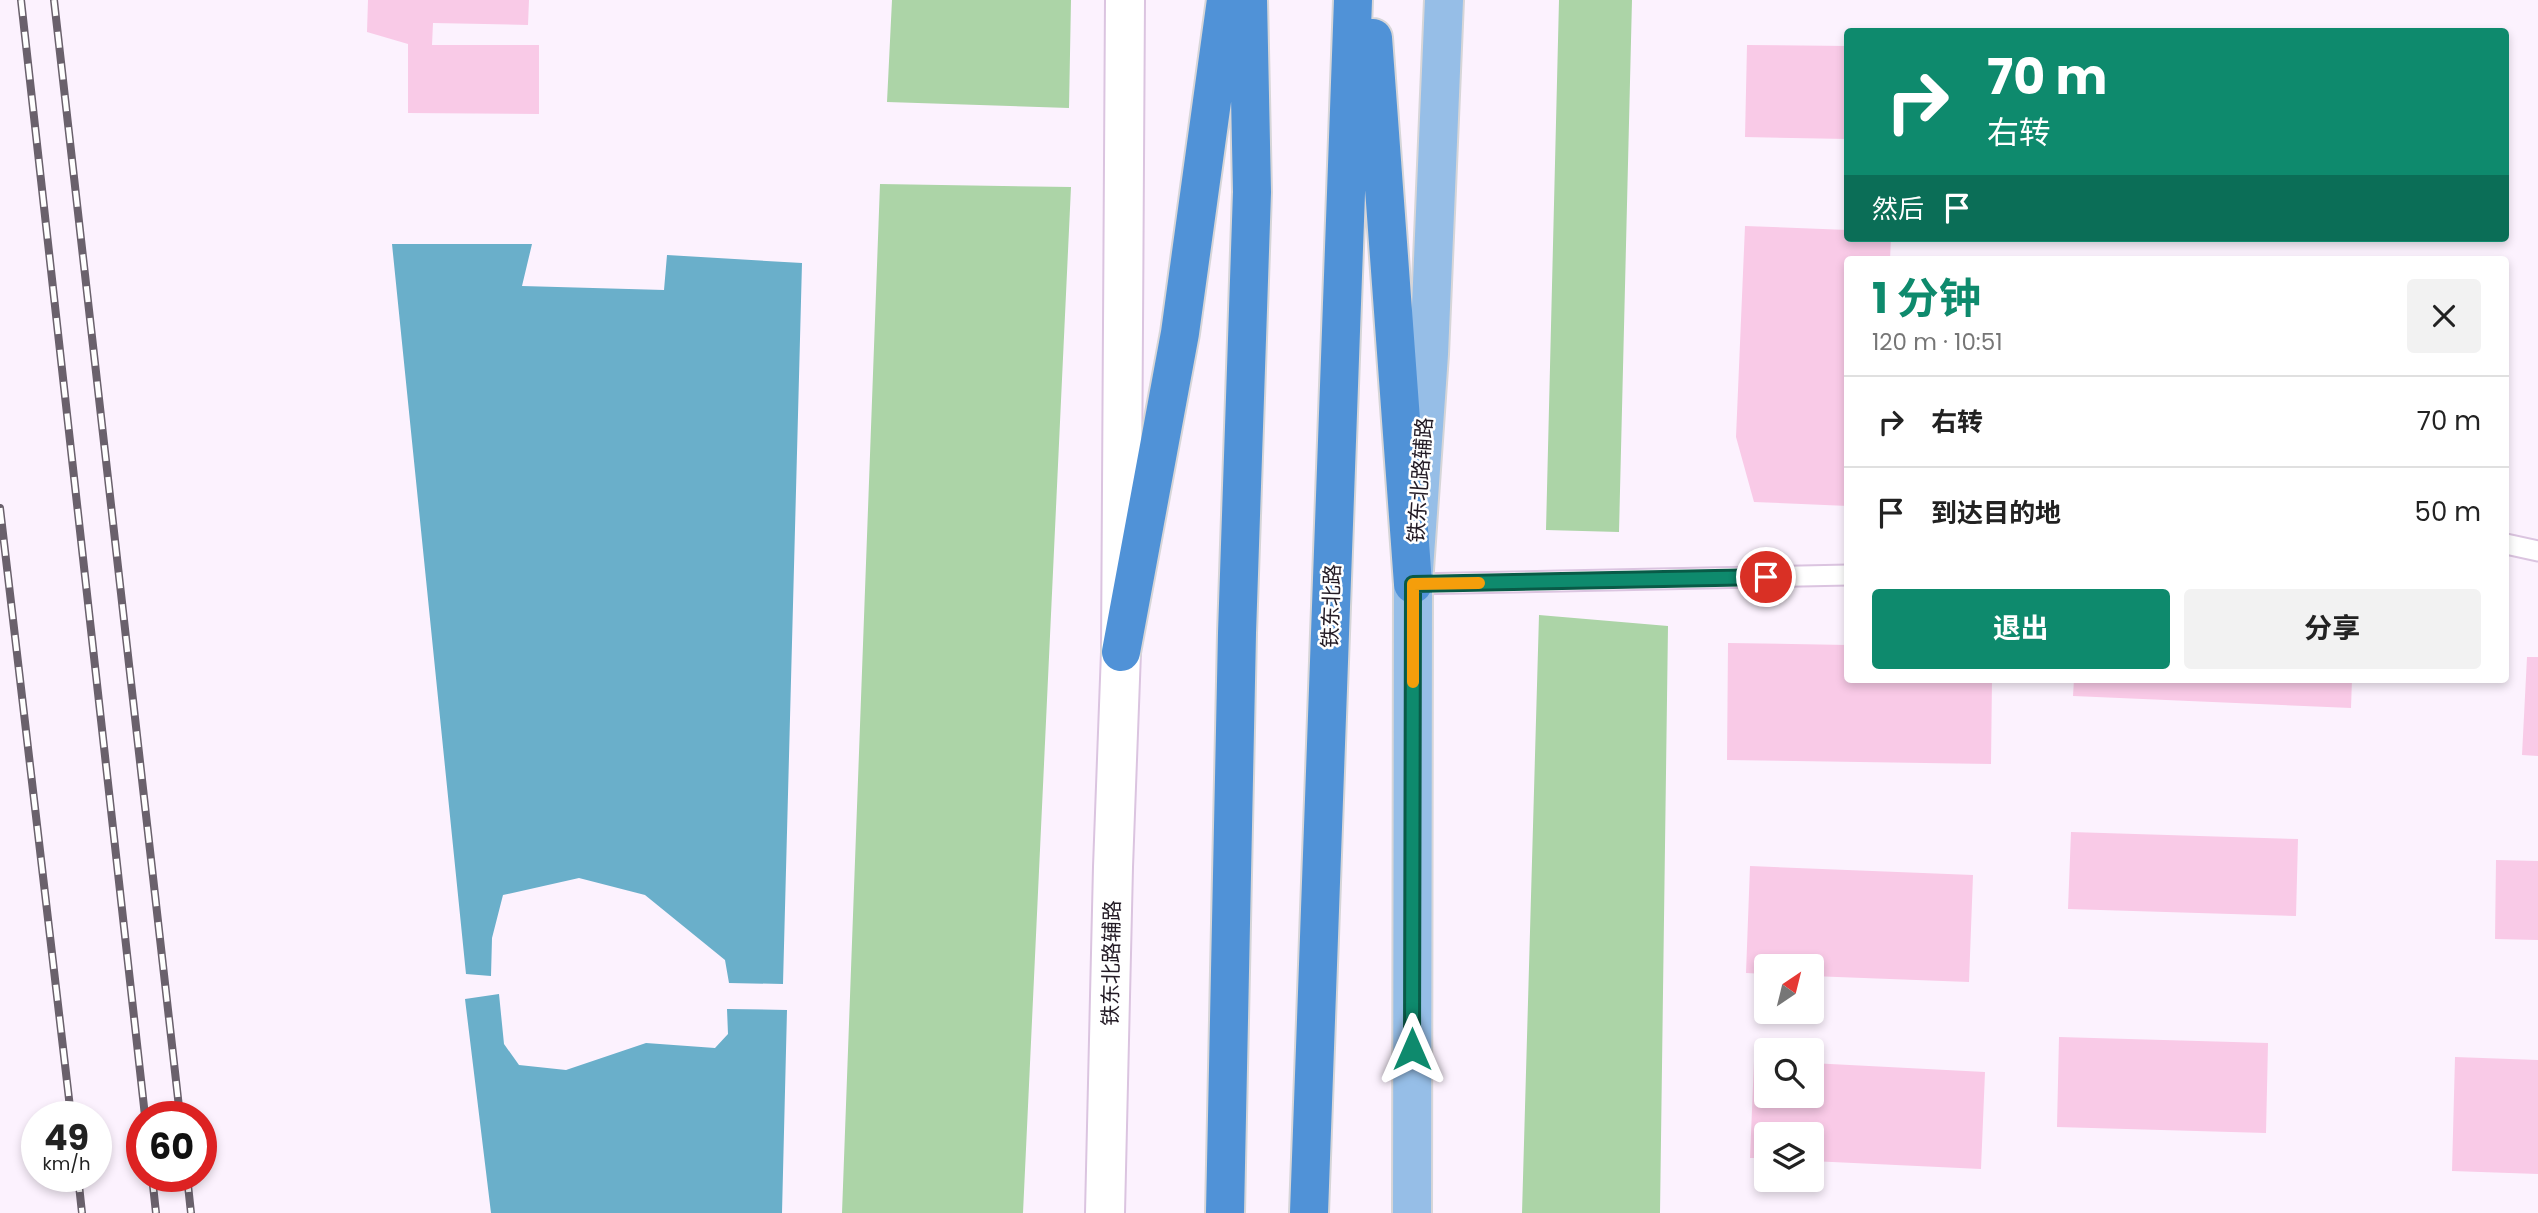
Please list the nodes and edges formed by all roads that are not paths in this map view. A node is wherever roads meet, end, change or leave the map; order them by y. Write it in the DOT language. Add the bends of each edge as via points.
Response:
graph roads {
  1 [pos="1125,0"];
  2 [pos="1226,0"];
  3 [pos="1248,0"];
  4 [pos="1353,0"];
  5 [pos="1370,0"];
  6 [pos="1444,0"];
  7 [pos="2509,545"];
  8 [pos="2535,550"];
  9 [pos="1844,575"];
  10 [pos="1413,584"];
  11 [pos="1121,652"];
  12 [pos="1105,1213"];
  13 [pos="1225,1213"];
  14 [pos="1309,1213"];
  15 [pos="1412,1213"];
  1 -- 11 [label="street, 铁东北路辅路"];
  2 -- 11 [label="highway" via="1180,333"];
  3 -- 13 [label="highway" via="1252,192"];
  4 -- 14 [label="highway, 铁东北路"];
  5 -- 10 [label="highway"];
  6 -- 10 [label="main road, 铁东北路辅路" via="1429,354"];
  7 -- 8 [label="lane"];
  9 -- 10 [label="lane"];
  10 -- 15 [label="main road, 铁东北路辅路"];
  11 -- 12 [label="street, 铁东北路辅路"];
}
